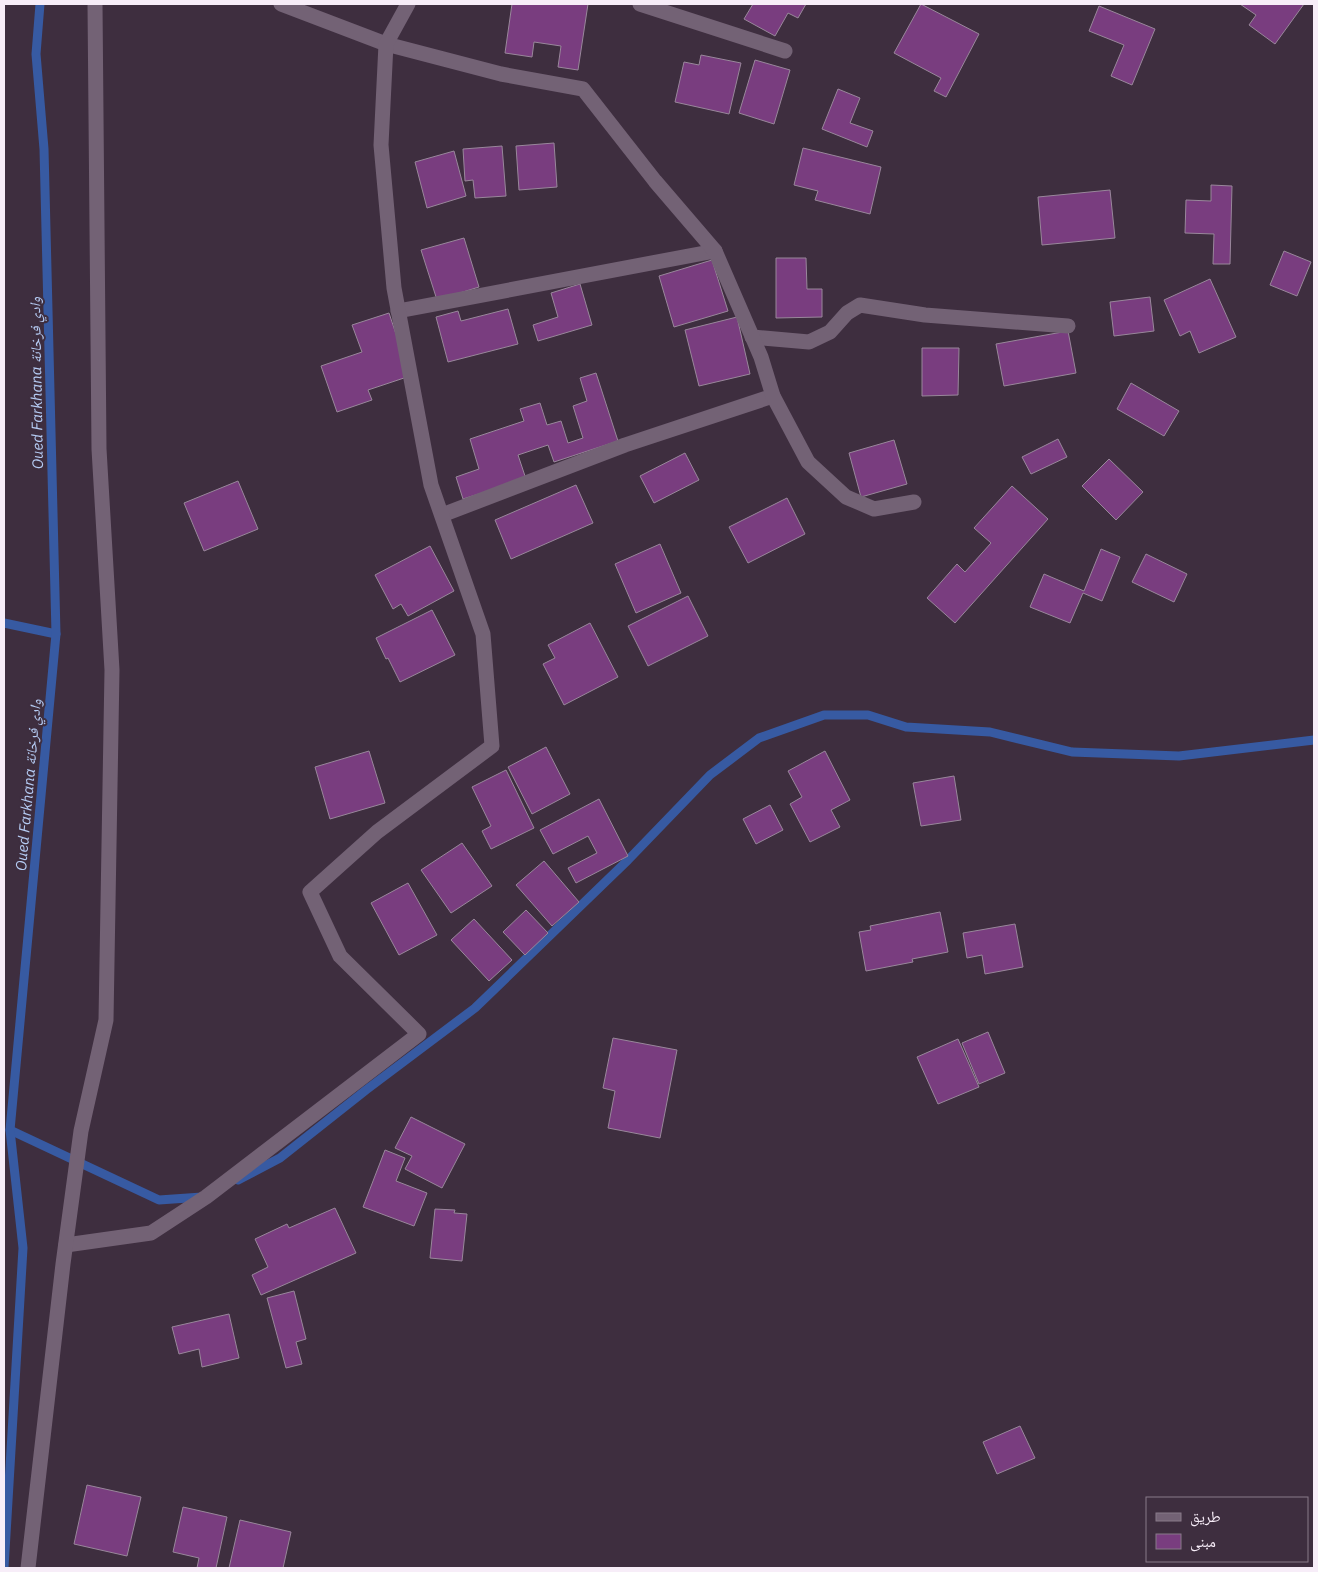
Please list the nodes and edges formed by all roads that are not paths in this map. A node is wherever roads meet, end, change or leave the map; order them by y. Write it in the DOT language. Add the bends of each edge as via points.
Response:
graph roads {
  1 [pos="95,4"];
  2 [pos="281,4"];
  3 [pos="408,4"];
  4 [pos="640,4"];
  5 [pos="386,44"];
  6 [pos="784,51"];
  7 [pos="715,252"];
  8 [pos="398,311"];
  9 [pos="1068,326"];
  10 [pos="752,336"];
  11 [pos="773,396"];
  12 [pos="914,502"];
  13 [pos="442,515"];
  14 [pos="66,1244"];
  15 [pos="28,1568"];
  1 -- 14 [label="street" via="99,449 112,670 106,1020 81,1131"];
  2 -- 5 [label="street"];
  3 -- 5 [label="street"];
  4 -- 6 [label="street"];
  5 -- 7 [label="street" via="501,74 583,89"];
  5 -- 8 [label="street" via="381,146"];
  7 -- 8 [label="street"];
  7 -- 10 [label="street"];
  8 -- 13 [label="street" via="432,485"];
  9 -- 10 [label="street" via="925,316 860,305 847,313 830,332 809,342"];
  10 -- 11 [label="street"];
  11 -- 12 [label="street" via="808,462 846,496 874,509"];
  11 -- 13 [label="street" via="625,445"];
  13 -- 14 [label="street" via="483,634 492,746 377,832 310,892 340,956 419,1034 206,1197 151,1233"];
  14 -- 15 [label="street"];
}
